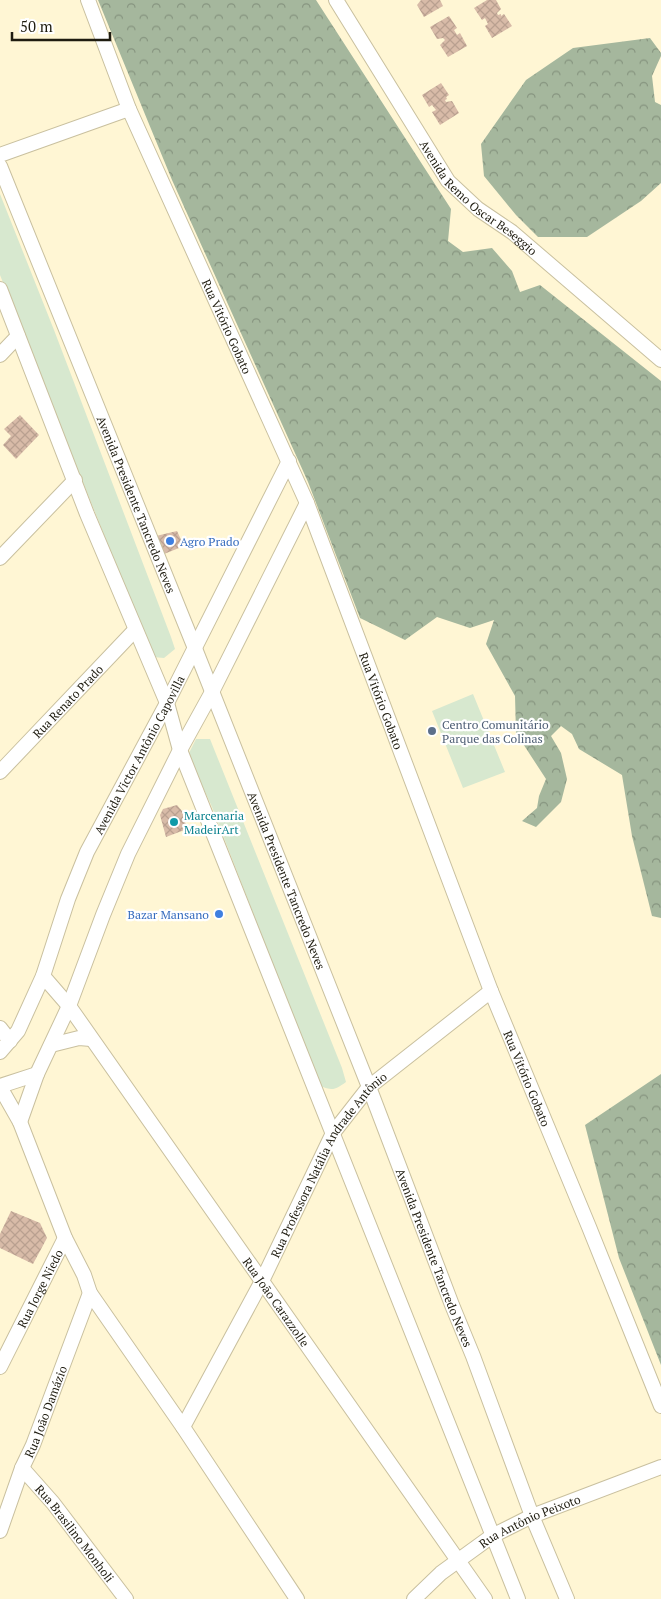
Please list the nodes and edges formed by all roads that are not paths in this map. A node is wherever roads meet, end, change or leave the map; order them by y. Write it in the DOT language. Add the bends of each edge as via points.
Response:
graph roads {
  1 [pos="88,0"];
  2 [pos="336,0"];
  3 [pos="129,109"];
  4 [pos="0,155"];
  5 [pos="0,166"];
  6 [pos="0,289"];
  7 [pos="18,336"];
  8 [pos="0,355"];
  9 [pos="661,360"];
  10 [pos="289,461"];
  11 [pos="75,480"];
  12 [pos="307,503"];
  13 [pos="0,558"];
  14 [pos="135,630"];
  15 [pos="194,646"];
  16 [pos="212,692"];
  17 [pos="167,702"];
  18 [pos="180,750"];
  19 [pos="0,772"];
  20 [pos="43,976"];
  21 [pos="491,992"];
  22 [pos="69,1006"];
  23 [pos="0,1028"];
  24 [pos="91,1039"];
  25 [pos="10,1041"];
  26 [pos="51,1045"];
  27 [pos="0,1052"];
  28 [pos="37,1074"];
  29 [pos="0,1087"];
  30 [pos="369,1087"];
  31 [pos="20,1122"];
  32 [pos="333,1133"];
  33 [pos="65,1238"];
  34 [pos="262,1281"];
  35 [pos="90,1293"];
  36 [pos="0,1367"];
  37 [pos="661,1406"];
  38 [pos="183,1427"];
  39 [pos="661,1466"];
  40 [pos="22,1468"];
  41 [pos="532,1516"];
  42 [pos="0,1531"];
  43 [pos="492,1536"];
  44 [pos="458,1561"];
  45 [pos="126,1599"];
  46 [pos="297,1599"];
  47 [pos="414,1599"];
  48 [pos="484,1599"];
  49 [pos="518,1599"];
  50 [pos="567,1599"];
  1 -- 3 [label="street, Rua Vitório Gobato"];
  2 -- 9 [label="street, Avenida Remo Oscar Beseggio" via="448,181"];
  3 -- 4 [label="street"];
  3 -- 10 [label="street, Rua Vitório Gobato"];
  5 -- 15 [label="street, Avenida Presidente Tancredo Neves"];
  6 -- 7 [label="street"];
  7 -- 8 [label="street"];
  7 -- 11 [label="street"];
  10 -- 12 [label="street, Rua Vitório Gobato"];
  10 -- 15 [label="street, Avenida Victor Antônio Capovilla"];
  11 -- 13 [label="street"];
  11 -- 14 [label="street"];
  12 -- 16 [label="street"];
  12 -- 21 [label="street, Rua Vitório Gobato"];
  14 -- 17 [label="street"];
  14 -- 19 [label="street, Rua Renato Prado"];
  15 -- 16 [label="street, Avenida Presidente Tancredo Neves"];
  15 -- 17 [label="street, Avenida Victor Antônio Capovilla"];
  16 -- 18 [label="street"];
  16 -- 30 [label="street, Avenida Presidente Tancredo Neves"];
  17 -- 18 [label="street"];
  17 -- 20 [label="street, Avenida Victor Antônio Capovilla" via="87,852"];
  18 -- 22 [label="street" via="128,854"];
  18 -- 32 [label="street"];
  20 -- 22 [label="street, Rua João Carazzolle"];
  20 -- 25 [label="street, Avenida Victor Antônio Capovilla" via="18,1031"];
  21 -- 30 [label="street, Rua Professora Natália Andrade Antônio"];
  21 -- 37 [label="street, Rua Vitório Gobato"];
  22 -- 24 [label="street, Rua João Carazzolle"];
  22 -- 26 [label="street"];
  23 -- 25 [label="street"];
  24 -- 26 [label="street" via="79,1038"];
  24 -- 34 [label="street, Rua João Carazzolle"];
  25 -- 27 [label="street, Avenida Victor Antônio Capovilla"];
  26 -- 28 [label="street"];
  28 -- 29 [label="street"];
  28 -- 31 [label="street"];
  29 -- 31 [label="street"];
  30 -- 32 [label="street, Rua Professora Natália Andrade Antônio"];
  30 -- 41 [label="street, Avenida Presidente Tancredo Neves"];
  31 -- 33 [label="street"];
  32 -- 34 [label="street, Rua Professora Natália Andrade Antônio"];
  32 -- 43 [label="street"];
  33 -- 35 [label="street"];
  33 -- 36 [label="street, Rua Jorge Niedo"];
  34 -- 38 [label="street, Rua Professora Natália Andrade Antônio"];
  34 -- 44 [label="street, Rua João Carazzolle"];
  35 -- 38 [label="street"];
  35 -- 40 [label="street, Rua João Damázio"];
  38 -- 46 [label="street"];
  39 -- 41 [label="street, Rua Antônio Peixoto"];
  40 -- 42 [label="street, Rua João Damázio"];
  40 -- 45 [label="street, Rua Brasilino Monholi" via="53,1503"];
  41 -- 43 [label="street, Rua Antônio Peixoto"];
  41 -- 50 [label="street, Avenida Presidente Tancredo Neves"];
  43 -- 44 [label="street, Rua Antônio Peixoto"];
  43 -- 49 [label="street"];
  44 -- 47 [label="street, Rua Antônio Peixoto"];
  44 -- 48 [label="street, Rua João Carazzolle"];
}
